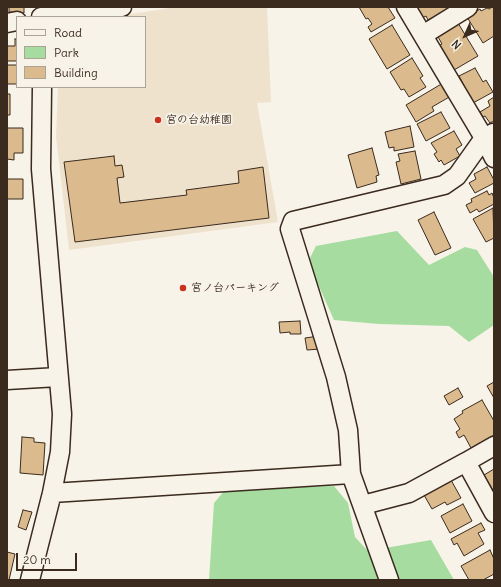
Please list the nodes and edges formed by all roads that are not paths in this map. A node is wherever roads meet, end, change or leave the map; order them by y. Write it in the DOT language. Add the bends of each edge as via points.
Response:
graph roads {
  1 [pos="122,7"];
  2 [pos="406,7"];
  3 [pos="468,7"];
  4 [pos="51,16"];
  5 [pos="423,35"];
  6 [pos="42,88"];
  7 [pos="489,135"];
  8 [pos="494,158"];
  9 [pos="58,377"];
  10 [pos="7,380"];
  11 [pos="494,446"];
  12 [pos="466,462"];
  13 [pos="351,474"];
  14 [pos="52,493"];
  15 [pos="363,505"];
  16 [pos="494,513"];
  17 [pos="30,580"];
  18 [pos="389,580"];
  1 -- 4 [label="street"];
  2 -- 5 [label="street"];
  3 -- 5 [label="street"];
  5 -- 7 [label="street"];
  6 -- 9 [label="street" via="41,169"];
  7 -- 8 [label="street"];
  7 -- 13 [label="street" via="457,176 444,185 293,221 290,229 336,377 348,430"];
  9 -- 10 [label="street"];
  9 -- 14 [label="street" via="62,414 60,452"];
  11 -- 12 [label="street"];
  12 -- 15 [label="street" via="409,493"];
  12 -- 16 [label="street"];
  13 -- 14 [label="street"];
  13 -- 15 [label="street"];
  14 -- 17 [label="street"];
  15 -- 18 [label="street"];
}
